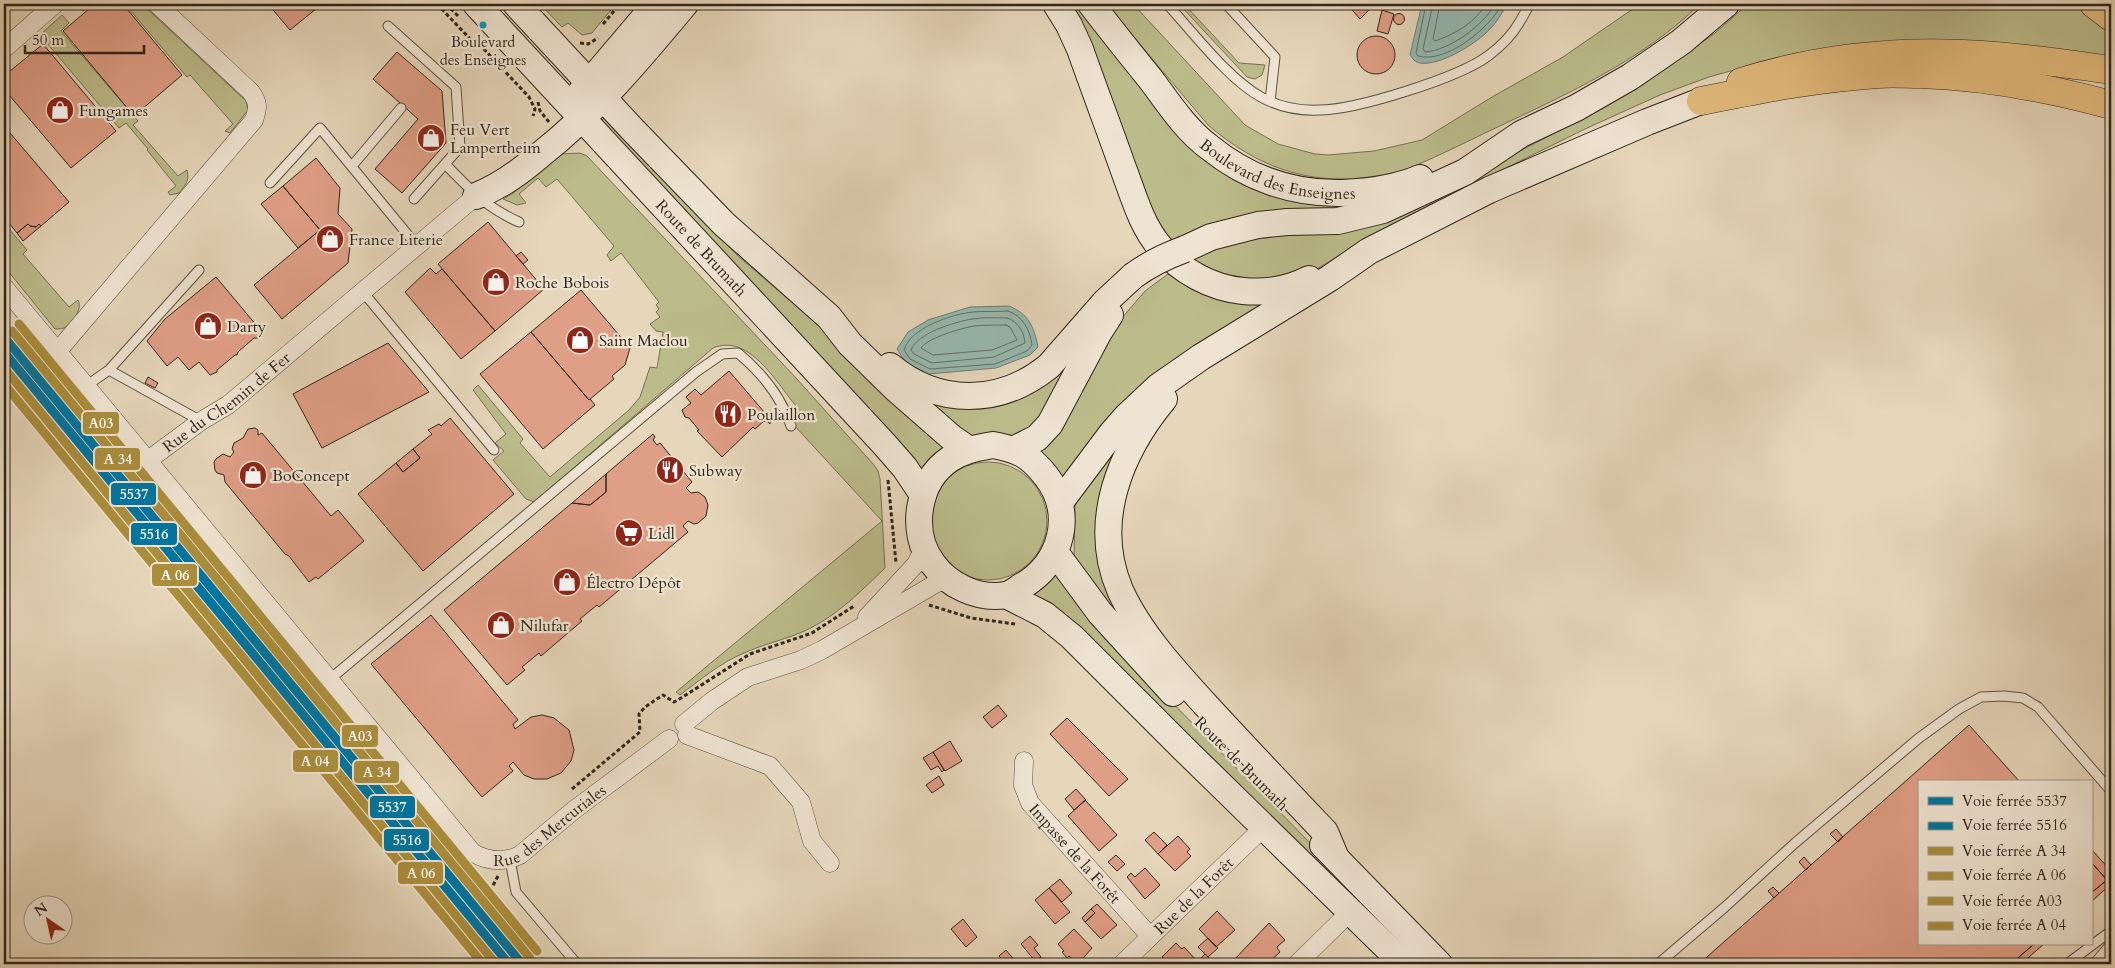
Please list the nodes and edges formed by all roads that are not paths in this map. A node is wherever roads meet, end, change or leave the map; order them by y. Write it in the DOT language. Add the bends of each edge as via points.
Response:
graph roads {
  1 [pos="55,4"];
  2 [pos="157,4"];
  3 [pos="476,4"];
  4 [pos="516,4"];
  5 [pos="656,4"];
  6 [pos="685,4"];
  7 [pos="1056,4"];
  8 [pos="1091,4"];
  9 [pos="1167,4"];
  10 [pos="1226,4"];
  11 [pos="1530,4"];
  12 [pos="1726,4"];
  13 [pos="2094,4"];
  14 [pos="2111,17"];
  15 [pos="388,26"];
  16 [pos="4,49"];
  17 [pos="2111,70"];
  18 [pos="598,91"];
  19 [pos="1701,101"];
  20 [pos="1270,102"];
  21 [pos="2111,105"];
  22 [pos="401,108"];
  23 [pos="577,112"];
  24 [pos="1521,134"];
  25 [pos="445,164"];
  26 [pos="352,166"];
  27 [pos="270,183"];
  28 [pos="476,196"];
  29 [pos="414,199"];
  30 [pos="519,222"];
  31 [pos="417,246"];
  32 [pos="1368,251"];
  33 [pos="199,270"];
  34 [pos="1136,279"];
  35 [pos="4,287"];
  36 [pos="363,292"];
  37 [pos="1291,302"];
  38 [pos="829,317"];
  39 [pos="57,352"];
  40 [pos="109,370"];
  41 [pos="86,386"];
  42 [pos="201,421"];
  43 [pos="791,426"];
  44 [pos="1015,449"];
  45 [pos="494,450"];
  46 [pos="968,450"];
  47 [pos="147,461"];
  48 [pos="923,495"];
  49 [pos="1061,501"];
  50 [pos="924,548"];
  51 [pos="1055,552"];
  52 [pos="947,579"];
  53 [pos="1006,595"];
  54 [pos="846,636"];
  55 [pos="329,680"];
  56 [pos="685,729"];
  57 [pos="1024,761"];
  58 [pos="2111,791"];
  59 [pos="1264,827"];
  60 [pos="1336,858"];
  61 [pos="510,860"];
  62 [pos="830,863"];
  63 [pos="1351,911"];
  64 [pos="2111,931"];
  65 [pos="1150,936"];
  66 [pos="2111,944"];
  67 [pos="2091,946"];
  68 [pos="2092,946"];
  69 [pos="578,964"];
  70 [pos="1122,964"];
  71 [pos="1297,964"];
  72 [pos="1404,964"];
  73 [pos="1439,964"];
  74 [pos="1658,964"];
  75 [pos="2068,964"];
  76 [pos="2094,964"];
  1 -- 16 [label="street"];
  2 -- 39 [label="street" via="251,92 258,101 258,110 254,120"];
  3 -- 23 [label="main road, Route de Brumath"];
  4 -- 18 [label="main road, Route de Brumath"];
  5 -- 18 [label="main road"];
  6 -- 18 [label="main road"];
  7 -- 32 [label="main road" via="1080,50 1143,219 1160,247 1180,266 1226,288 1269,291 1296,285"];
  8 -- 24 [label="main road, Boulevard des Enseignes" via="1182,120 1208,147 1240,169 1267,182 1306,192 1379,190 1408,183"];
  9 -- 20 [label="lane" via="1236,79"];
  10 -- 20 [label="lane" via="1275,57"];
  11 -- 20 [label="lane" via="1505,42 1481,61 1462,70 1413,88 1331,110 1301,110"];
  12 -- 24 [label="main road" via="1681,42 1630,77"];
  13 -- 14 [label="main road"];
  15 -- 25 [label="lane" via="456,87 460,148"];
  17 -- 19 [label="main road" via="2032,59 1962,54 1880,55 1769,74 1742,82"];
  18 -- 23 [label="main road"];
  18 -- 38 [label="main road, Route de Brumath" via="724,224"];
  19 -- 21 [label="main road" via="1780,84 1880,74 1947,75 2012,82"];
  19 -- 32 [label="main road" via="1490,190"];
  22 -- 26 [label="lane"];
  23 -- 28 [label="main road" via="552,125"];
  23 -- 48 [label="main road, Route de Brumath" via="885,445"];
  24 -- 34 [label="main road, bridge" via="1465,172 1366,215 1338,221 1258,225 1228,232 1161,258"];
  25 -- 28 [label="lane"];
  25 -- 29 [label="lane"];
  26 -- 27 [label="lane" via="320,128"];
  26 -- 31 [label="lane"];
  28 -- 30 [label="lane" via="497,212"];
  28 -- 31 [label="street, Rue du Chemin de Fer"];
  31 -- 36 [label="street, Rue du Chemin de Fer"];
  32 -- 37 [label="main road"];
  33 -- 40 [label="lane"];
  34 -- 38 [label="main road" via="1105,302 1049,366 1027,382 995,394 960,396 922,387 905,378 859,336"];
  34 -- 44 [label="main road" via="1099,332 1044,432"];
  35 -- 39 [label="street, Rue du Chemin de Fer"];
  36 -- 42 [label="street, Rue du Chemin de Fer" via="228,404"];
  36 -- 45 [label="lane"];
  37 -- 49 [label="main road" via="1158,387 1112,433"];
  37 -- 60 [label="main road" via="1179,384 1152,412 1120,468 1108,528 1111,560 1120,590 1138,621 1192,691 1325,832"];
  38 -- 46 [label="main road, Route de Brumath" via="850,344 896,389"];
  39 -- 41 [label="street, Rue du Chemin de Fer"];
  40 -- 41 [label="lane"];
  40 -- 42 [label="lane"];
  41 -- 47 [label="street, Rue du Chemin de Fer"];
  42 -- 47 [label="street, Rue du Chemin de Fer"];
  43 -- 55 [label="lane" via="783,405 757,369 738,353 722,354 696,372"];
  44 -- 46 [label="main road" via="993,445"];
  44 -- 49 [label="main road" via="1035,462"];
  46 -- 48 [label="main road" via="949,460 934,475"];
  47 -- 55 [label="street, Rue des Mercuriales"];
  48 -- 50 [label="main road" via="919,531"];
  49 -- 51 [label="main road" via="1060,539"];
  50 -- 52 [label="main road" via="937,570"];
  50 -- 54 [label="street" via="900,584"];
  51 -- 53 [label="main road" via="1044,570"];
  51 -- 60 [label="main road, Route de Brumath" via="1084,593 1141,659"];
  52 -- 53 [label="main road" via="965,590"];
  52 -- 54 [label="street"];
  53 -- 59 [label="main road, Route de Brumath" via="1045,614 1072,637"];
  54 -- 56 [label="street" via="800,660 748,676 718,697"];
  55 -- 61 [label="street, Rue des Mercuriales" via="468,848 480,857"];
  56 -- 61 [label="street, Rue des Mercuriales" via="677,721 670,724 666,732 669,739"];
  56 -- 62 [label="street" via="770,766 801,802 812,841"];
  57 -- 65 [label="street, Impasse de la Forêt" via="1023,785 1030,803"];
  58 -- 74 [label="lane" via="2038,707 2023,698 1981,697 1919,738"];
  59 -- 63 [label="main road, Route de Brumath"];
  59 -- 65 [label="street, Rue de la Forêt"];
  60 -- 73 [label="main road, Route de Brumath"];
  61 -- 69 [label="lane" via="516,892"];
  63 -- 71 [label="street"];
  63 -- 72 [label="main road, Route de Brumath"];
  64 -- 68 [label="lane"];
  65 -- 70 [label="street, Rue de la Forêt"];
  66 -- 76 [label="lane"];
  67 -- 75 [label="lane"];
}
